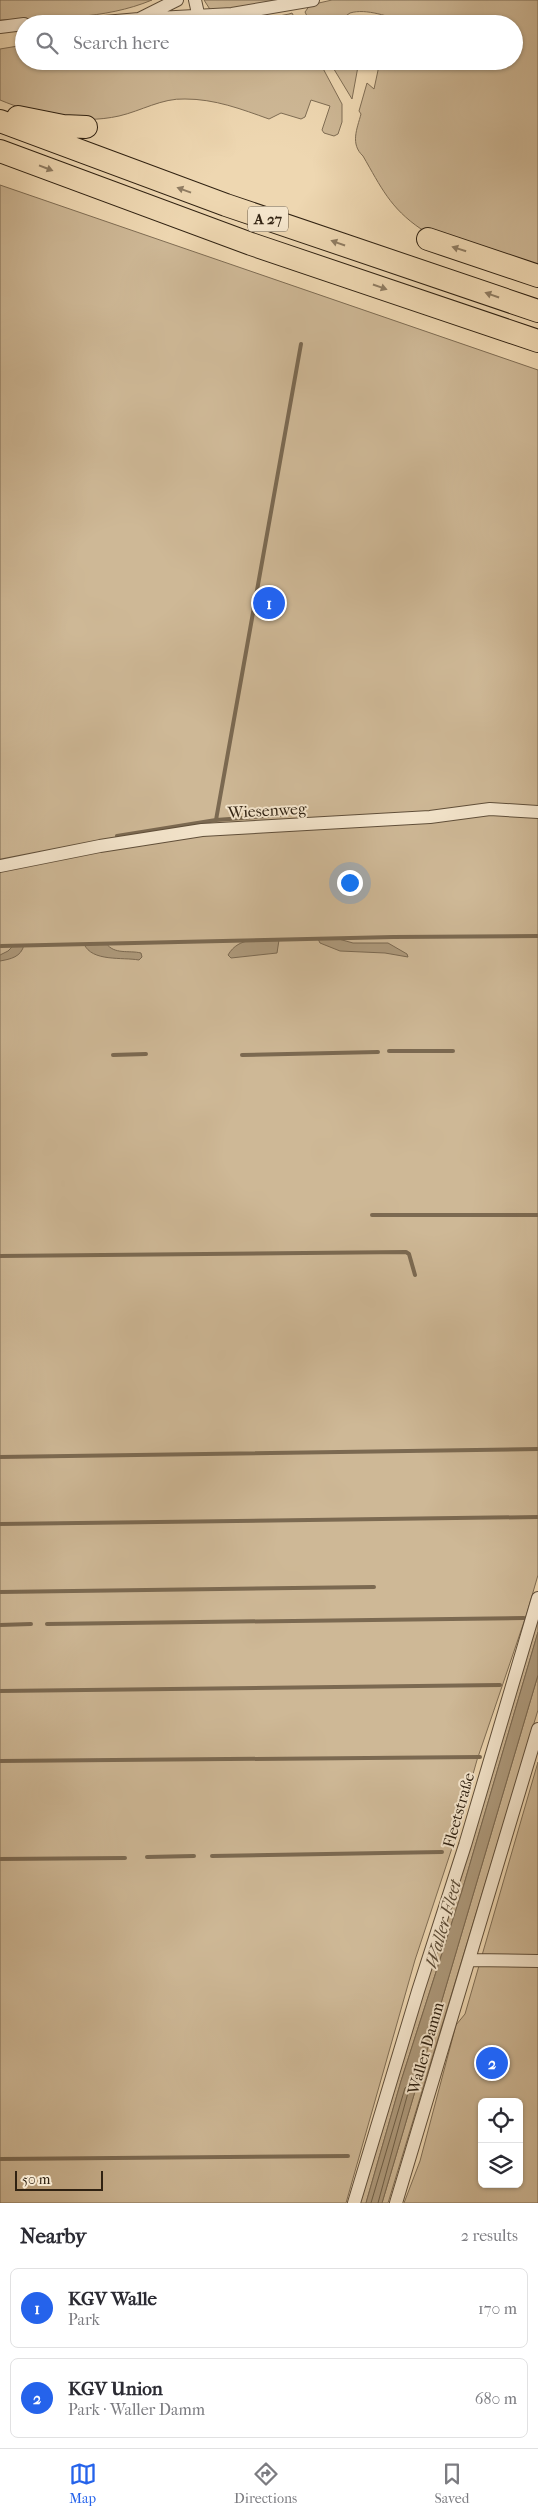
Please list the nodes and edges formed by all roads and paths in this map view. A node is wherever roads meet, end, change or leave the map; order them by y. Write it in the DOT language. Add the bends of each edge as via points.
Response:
graph roads {
  1 [pos="177,0"];
  2 [pos="195,0"];
  3 [pos="313,0"];
  4 [pos="147,15"];
  5 [pos="198,15"];
  6 [pos="218,15"];
  7 [pos="15,25"];
  8 [pos="0,27"];
  9 [pos="0,113"];
  10 [pos="0,121"];
  11 [pos="86,127"];
  12 [pos="0,151"];
  13 [pos="428,239"];
  14 [pos="538,276"];
  15 [pos="538,311"];
  16 [pos="538,341"];
  17 [pos="538,812"];
  18 [pos="0,866"];
  19 [pos="538,1598"];
  20 [pos="538,1729"];
  21 [pos="469,1960"];
  22 [pos="538,1961"];
  23 [pos="354,2203"];
  24 [pos="396,2203"];
  1 -- 4 [label="street"];
  2 -- 5 [label="street"];
  3 -- 6 [label="street"];
  7 -- 8 [label="street"];
  9 -- 11 [label="highway" via="64,126"];
  15 -- 10 [label="highway, A 27, one-way" via="226,205"];
  12 -- 16 [label="highway, A 27, one-way" via="251,244"];
  14 -- 13 [label="highway, one-way"];
  17 -- 18 [label="street, Wiesenweg" via="490,809 430,817 202,830"];
  19 -- 23 [label="street, Fleetstraße"];
  20 -- 21 [label="street, Waller Damm"];
  21 -- 22 [label="street"];
  21 -- 24 [label="street, Waller Damm"];
}
